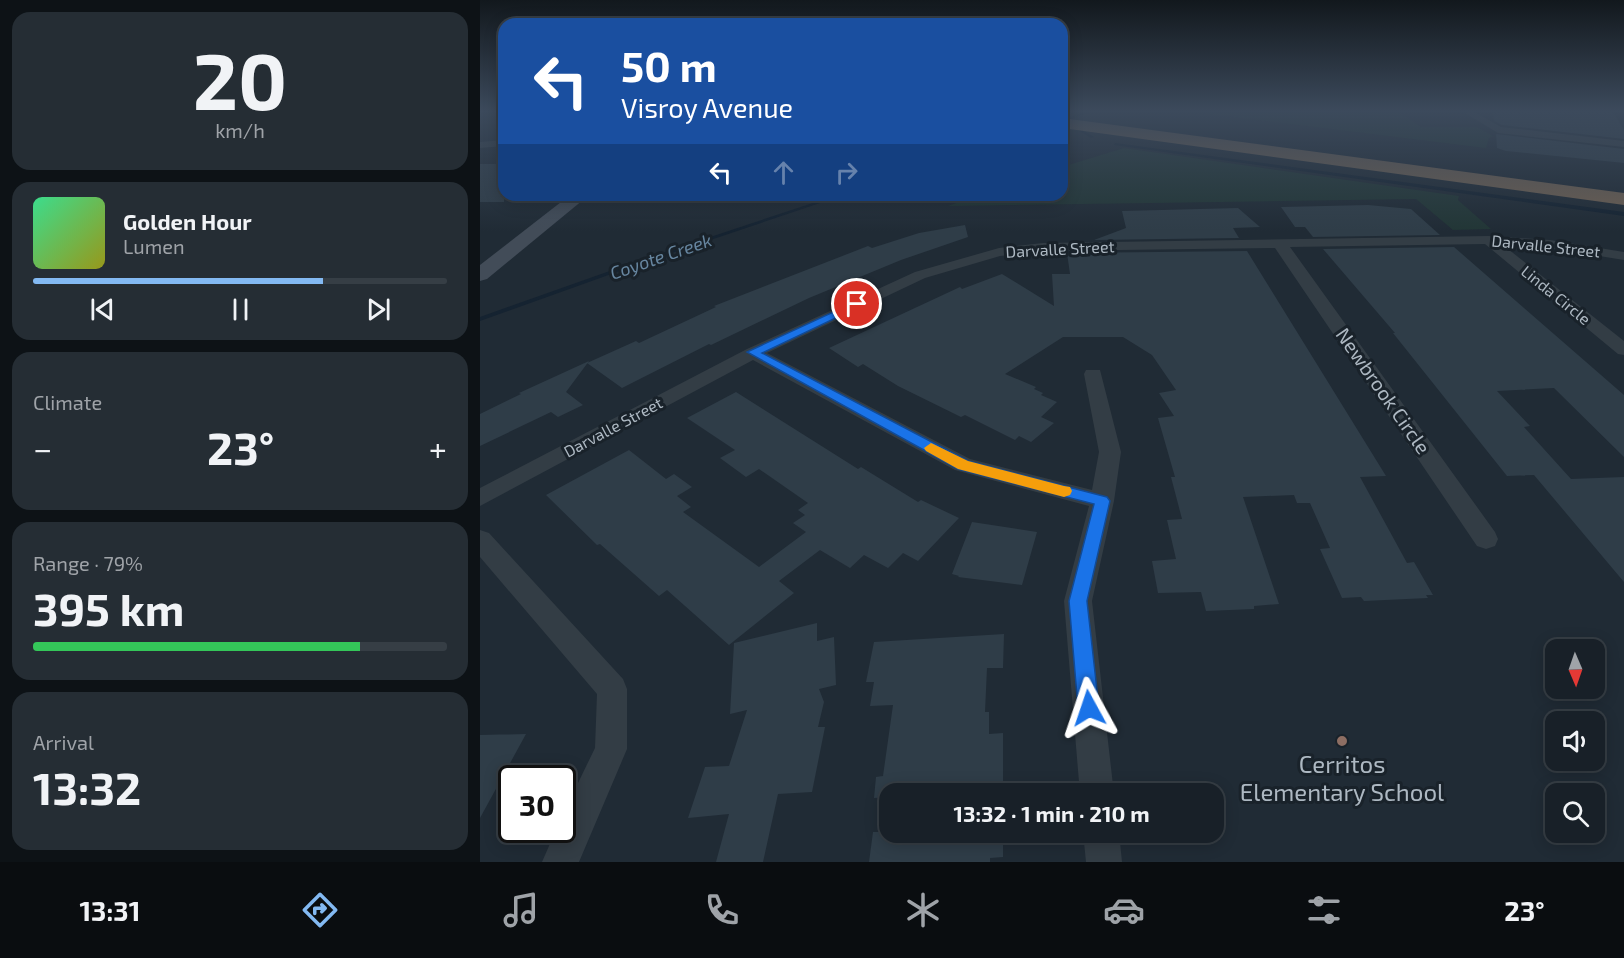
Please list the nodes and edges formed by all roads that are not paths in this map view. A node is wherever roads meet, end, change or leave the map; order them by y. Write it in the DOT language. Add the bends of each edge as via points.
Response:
graph roads {
  1 [pos="1262,150"];
  2 [pos="1370,150"];
  3 [pos="1624,185"];
  4 [pos="1576,192"];
  5 [pos="1624,192"];
  6 [pos="1624,199"];
  7 [pos="573,201"];
  8 [pos="1488,240"];
  9 [pos="1280,244"];
  10 [pos="1624,256"];
  11 [pos="483,272"];
  12 [pos="1624,350"];
  13 [pos="753,352"];
  14 [pos="1093,374"];
  15 [pos="480,498"];
  16 [pos="1102,501"];
  17 [pos="1486,539"];
  18 [pos="480,540"];
  19 [pos="1096,783"];
  20 [pos="1102,843"];
  21 [pos="560,862"];
  22 [pos="1104,862"];
  1 -- 4 [label="highway"];
  2 -- 3 [label="highway" via="1461,162 1484,169"];
  4 -- 5 [label="highway"];
  4 -- 6 [label="highway"];
  7 -- 11 [label="main road"];
  8 -- 9 [label="street, Darvalle Street"];
  8 -- 10 [label="street, Darvalle Street" via="1550,244"];
  8 -- 12 [label="street, Linda Circle"];
  9 -- 13 [label="street, Darvalle Street" via="1043,247 999,252 920,275"];
  9 -- 17 [label="street, Newbrook Circle"];
  13 -- 15 [label="street, Darvalle Street"];
  13 -- 16 [label="street" via="963,465"];
  14 -- 16 [label="street" via="1110,452"];
  16 -- 19 [label="street" via="1078,601"];
  18 -- 21 [label="street" via="612,689 611,749"];
  20 -- 22 [label="street"];
}
